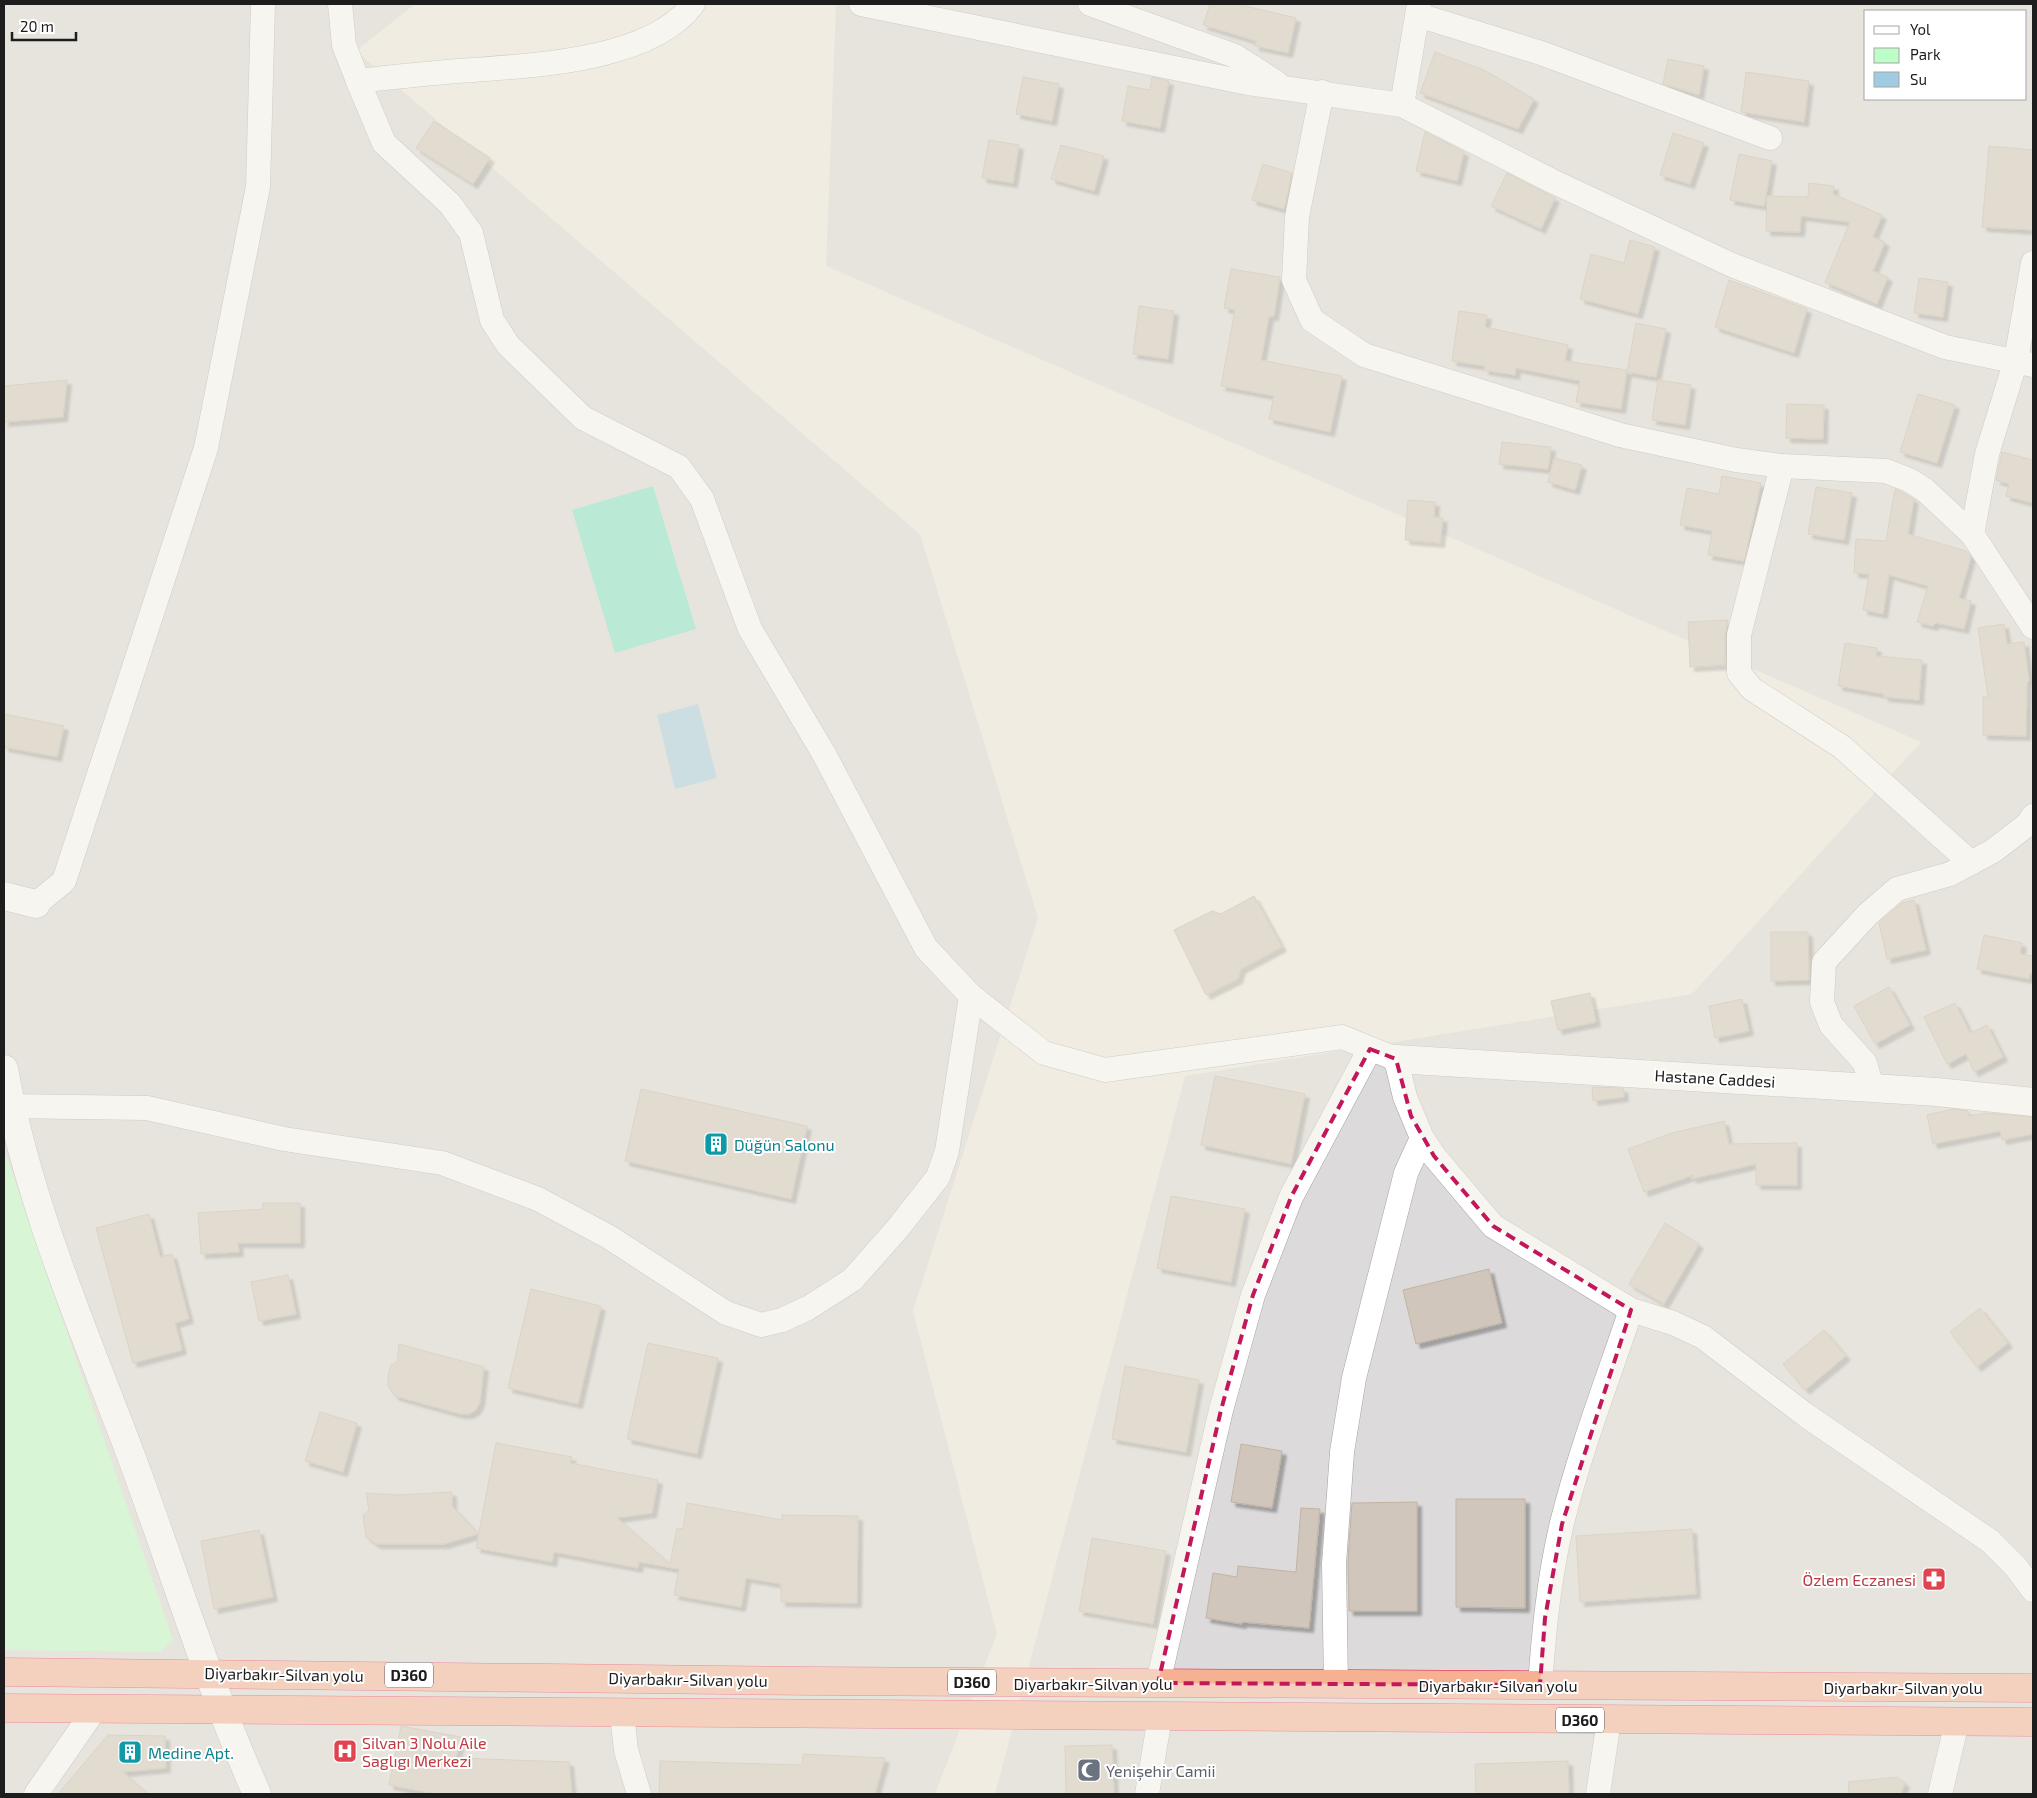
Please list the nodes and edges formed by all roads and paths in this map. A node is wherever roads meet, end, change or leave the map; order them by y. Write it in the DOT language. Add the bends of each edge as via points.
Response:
graph roads {
  1 [pos="263,4"];
  2 [pos="340,4"];
  3 [pos="692,4"];
  4 [pos="861,4"];
  5 [pos="1090,4"];
  6 [pos="1418,10"];
  7 [pos="358,80"];
  8 [pos="1284,88"];
  9 [pos="1322,92"];
  10 [pos="1402,105"];
  11 [pos="1770,138"];
  12 [pos="2033,263"];
  13 [pos="2024,363"];
  14 [pos="1782,466"];
  15 [pos="1972,534"];
  16 [pos="2033,627"];
  17 [pos="2033,816"];
  18 [pos="1971,863"];
  19 [pos="4,896"];
  20 [pos="36,904"];
  21 [pos="971,996"];
  22 [pos="1370,1049"];
  23 [pos="1396,1059"];
  24 [pos="4,1068"];
  25 [pos="1872,1088"];
  26 [pos="2033,1102"];
  27 [pos="7,1105"];
  28 [pos="1422,1138"];
  29 [pos="1632,1310"];
  30 [pos="2033,1590"];
  31 [pos="4,1672"];
  32 [pos="208,1673"];
  33 [pos="1158,1683"];
  34 [pos="1336,1684"];
  35 [pos="1540,1685"];
  36 [pos="2033,1688"];
  37 [pos="4,1708"];
  38 [pos="95,1709"];
  39 [pos="221,1711"];
  40 [pos="622,1714"];
  41 [pos="1160,1717"];
  42 [pos="1609,1720"];
  43 [pos="1957,1722"];
  44 [pos="2033,1722"];
  45 [pos="36,1794"];
  46 [pos="257,1794"];
  47 [pos="639,1794"];
  48 [pos="1147,1794"];
  49 [pos="1598,1794"];
  50 [pos="1940,1794"];
  1 -- 20 [label="street" via="258,187 206,448 64,881"];
  2 -- 7 [label="street" via="344,46"];
  3 -- 7 [label="street" via="674,23 655,35 585,58"];
  4 -- 8 [label="street"];
  5 -- 8 [label="street" via="1235,56"];
  6 -- 10 [label="street"];
  6 -- 11 [label="street"];
  7 -- 21 [label="street" via="384,143 450,204 471,233 492,320 508,345 583,418 679,466 702,499 750,629 824,754 926,948"];
  8 -- 9 [label="street"];
  9 -- 10 [label="street"];
  9 -- 14 [label="street" via="1297,217 1294,280 1312,320 1364,355 1620,435 1736,460"];
  10 -- 13 [label="street" via="1552,181 1732,266 1945,347"];
  12 -- 13 [label="street"];
  13 -- 15 [label="street" via="1987,454"];
  14 -- 15 [label="street" via="1886,472 1901,477 1925,490"];
  14 -- 18 [label="street" via="1739,635 1739,673 1752,689 1842,747"];
  15 -- 16 [label="street"];
  17 -- 18 [label="street" via="2028,824 1993,851"];
  18 -- 25 [label="street" via="1950,874 1898,889 1868,914 1824,962 1822,1002 1831,1026 1865,1063"];
  19 -- 20 [label="street"];
  21 -- 22 [label="street" via="1044,1053 1105,1070 1342,1037"];
  21 -- 27 [label="street" via="947,1151 938,1178 852,1280 808,1308 761,1325 726,1313 609,1237 538,1199 442,1163 284,1139 147,1108"];
  22 -- 23 [label="street"];
  22 -- 33 [label="street" via="1291,1197 1253,1295 1221,1410"];
  23 -- 25 [label="street, Hastane Caddesi"];
  23 -- 28 [label="street" via="1405,1097"];
  24 -- 27 [label="street"];
  25 -- 26 [label="street, Hastane Caddesi"];
  27 -- 32 [label="street" via="49,1236"];
  28 -- 29 [label="street" via="1493,1226"];
  28 -- 34 [label="street" via="1406,1173 1349,1406 1336,1517"];
  29 -- 30 [label="street" via="1673,1323 1702,1337 1807,1416 1990,1541"];
  29 -- 35 [label="street" via="1575,1475 1562,1524 1545,1618"];
  31 -- 32 [label="highway, Diyarbakır-Silvan yolu / D360"];
  32 -- 33 [label="highway, Diyarbakır-Silvan yolu / D360"];
  32 -- 39 [label="street"];
  33 -- 34 [label="highway, Diyarbakır-Silvan yolu / D360"];
  34 -- 35 [label="highway, Diyarbakır-Silvan yolu / D360"];
  35 -- 36 [label="highway, Diyarbakır-Silvan yolu / D360"];
  37 -- 38 [label="highway, Diyarbakır-Silvan yolu / D360"];
  38 -- 39 [label="highway, Diyarbakır-Silvan yolu / D360"];
  38 -- 45 [label="street"];
  39 -- 40 [label="highway, Diyarbakır-Silvan yolu / D360"];
  39 -- 46 [label="street"];
  40 -- 41 [label="highway, Diyarbakır-Silvan yolu / D360"];
  40 -- 47 [label="street" via="626,1750"];
  41 -- 42 [label="highway, Diyarbakır-Silvan yolu / D360"];
  41 -- 48 [label="street"];
  42 -- 43 [label="highway, Diyarbakır-Silvan yolu / D360"];
  42 -- 49 [label="street"];
  43 -- 44 [label="highway, Diyarbakır-Silvan yolu / D360"];
  43 -- 50 [label="street"];
}
